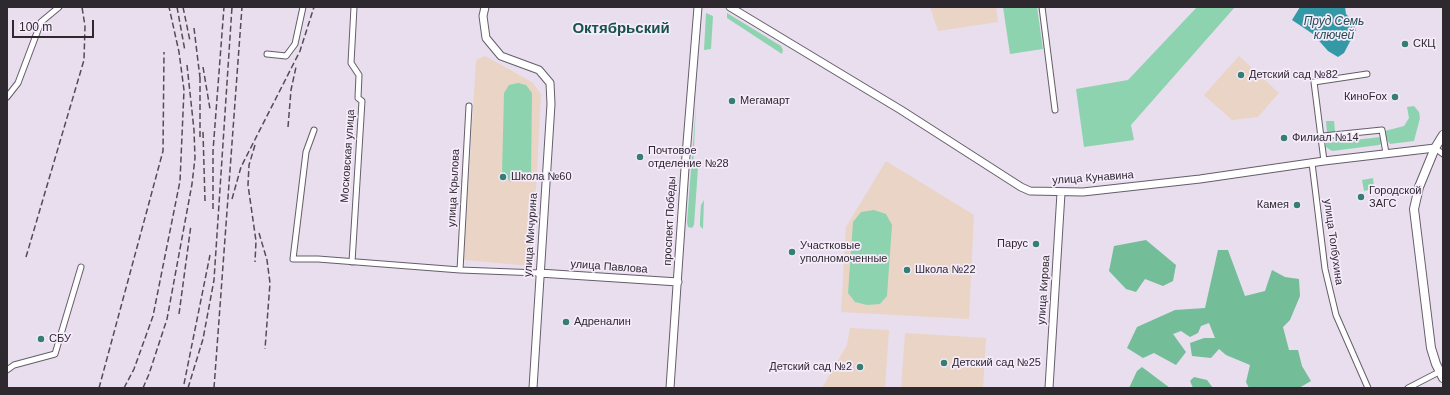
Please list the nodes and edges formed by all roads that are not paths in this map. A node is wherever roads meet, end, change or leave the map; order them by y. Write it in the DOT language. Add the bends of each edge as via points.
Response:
graph roads {
  1 [pos="59,7"];
  2 [pos="303,7"];
  3 [pos="354,7"];
  4 [pos="485,7"];
  5 [pos="698,7"];
  6 [pos="730,7"];
  7 [pos="1042,7"];
  8 [pos="267,54"];
  9 [pos="1367,74"];
  10 [pos="7,97"];
  11 [pos="469,106"];
  12 [pos="1055,110"];
  13 [pos="314,130"];
  14 [pos="1443,135"];
  15 [pos="1323,136"];
  16 [pos="1434,148"];
  17 [pos="1386,153"];
  18 [pos="1443,154"];
  19 [pos="1324,161"];
  20 [pos="1312,163"];
  21 [pos="1061,193"];
  22 [pos="352,262"];
  23 [pos="81,267"];
  24 [pos="460,270"];
  25 [pos="539,273"];
  26 [pos="678,282"];
  27 [pos="7,370"];
  28 [pos="1441,375"];
  29 [pos="533,388"];
  30 [pos="670,388"];
  31 [pos="1049,388"];
  32 [pos="1368,388"];
  33 [pos="1408,388"];
  1 -- 10 [label="street" via="41,22 18,83"];
  2 -- 8 [label="street" via="296,44 286,56"];
  3 -- 22 [label="street, Московская улица" via="351,63 359,75 358,98 362,101"];
  4 -- 25 [label="main road, улица Мичурина" via="483,16 486,38 501,56 539,70 550,83 551,104"];
  5 -- 26 [label="main road, проспект Победы" via="684,168"];
  6 -- 21 [label="main road, улица Кунавина" via="901,110 1021,187 1030,191"];
  7 -- 12 [label="street"];
  9 -- 19 [label="street" via="1314,82"];
  11 -- 24 [label="street, улица Крылова"];
  13 -- 22 [label="street" via="306,152 293,259"];
  14 -- 16 [label="main road"];
  15 -- 17 [label="street" via="1382,130"];
  16 -- 17 [label="main road, улица Кунавина"];
  16 -- 18 [label="street"];
  16 -- 28 [label="main road" via="1415,200 1414,219 1431,348"];
  17 -- 19 [label="main road, улица Кунавина"];
  19 -- 20 [label="main road, улица Кунавина"];
  20 -- 21 [label="main road, улица Кунавина" via="1200,179"];
  20 -- 32 [label="street, улица Толбухина" via="1325,269 1336,315"];
  21 -- 31 [label="main road, улица Кирова"];
  22 -- 24 [label="street"];
  23 -- 27 [label="street" via="55,354 14,365"];
  24 -- 25 [label="street"];
  25 -- 26 [label="main road, улица Павлова"];
  25 -- 29 [label="main road, улица Мичурина"];
  26 -- 30 [label="main road, проспект Победы"];
  28 -- 33 [label="street"];
}
